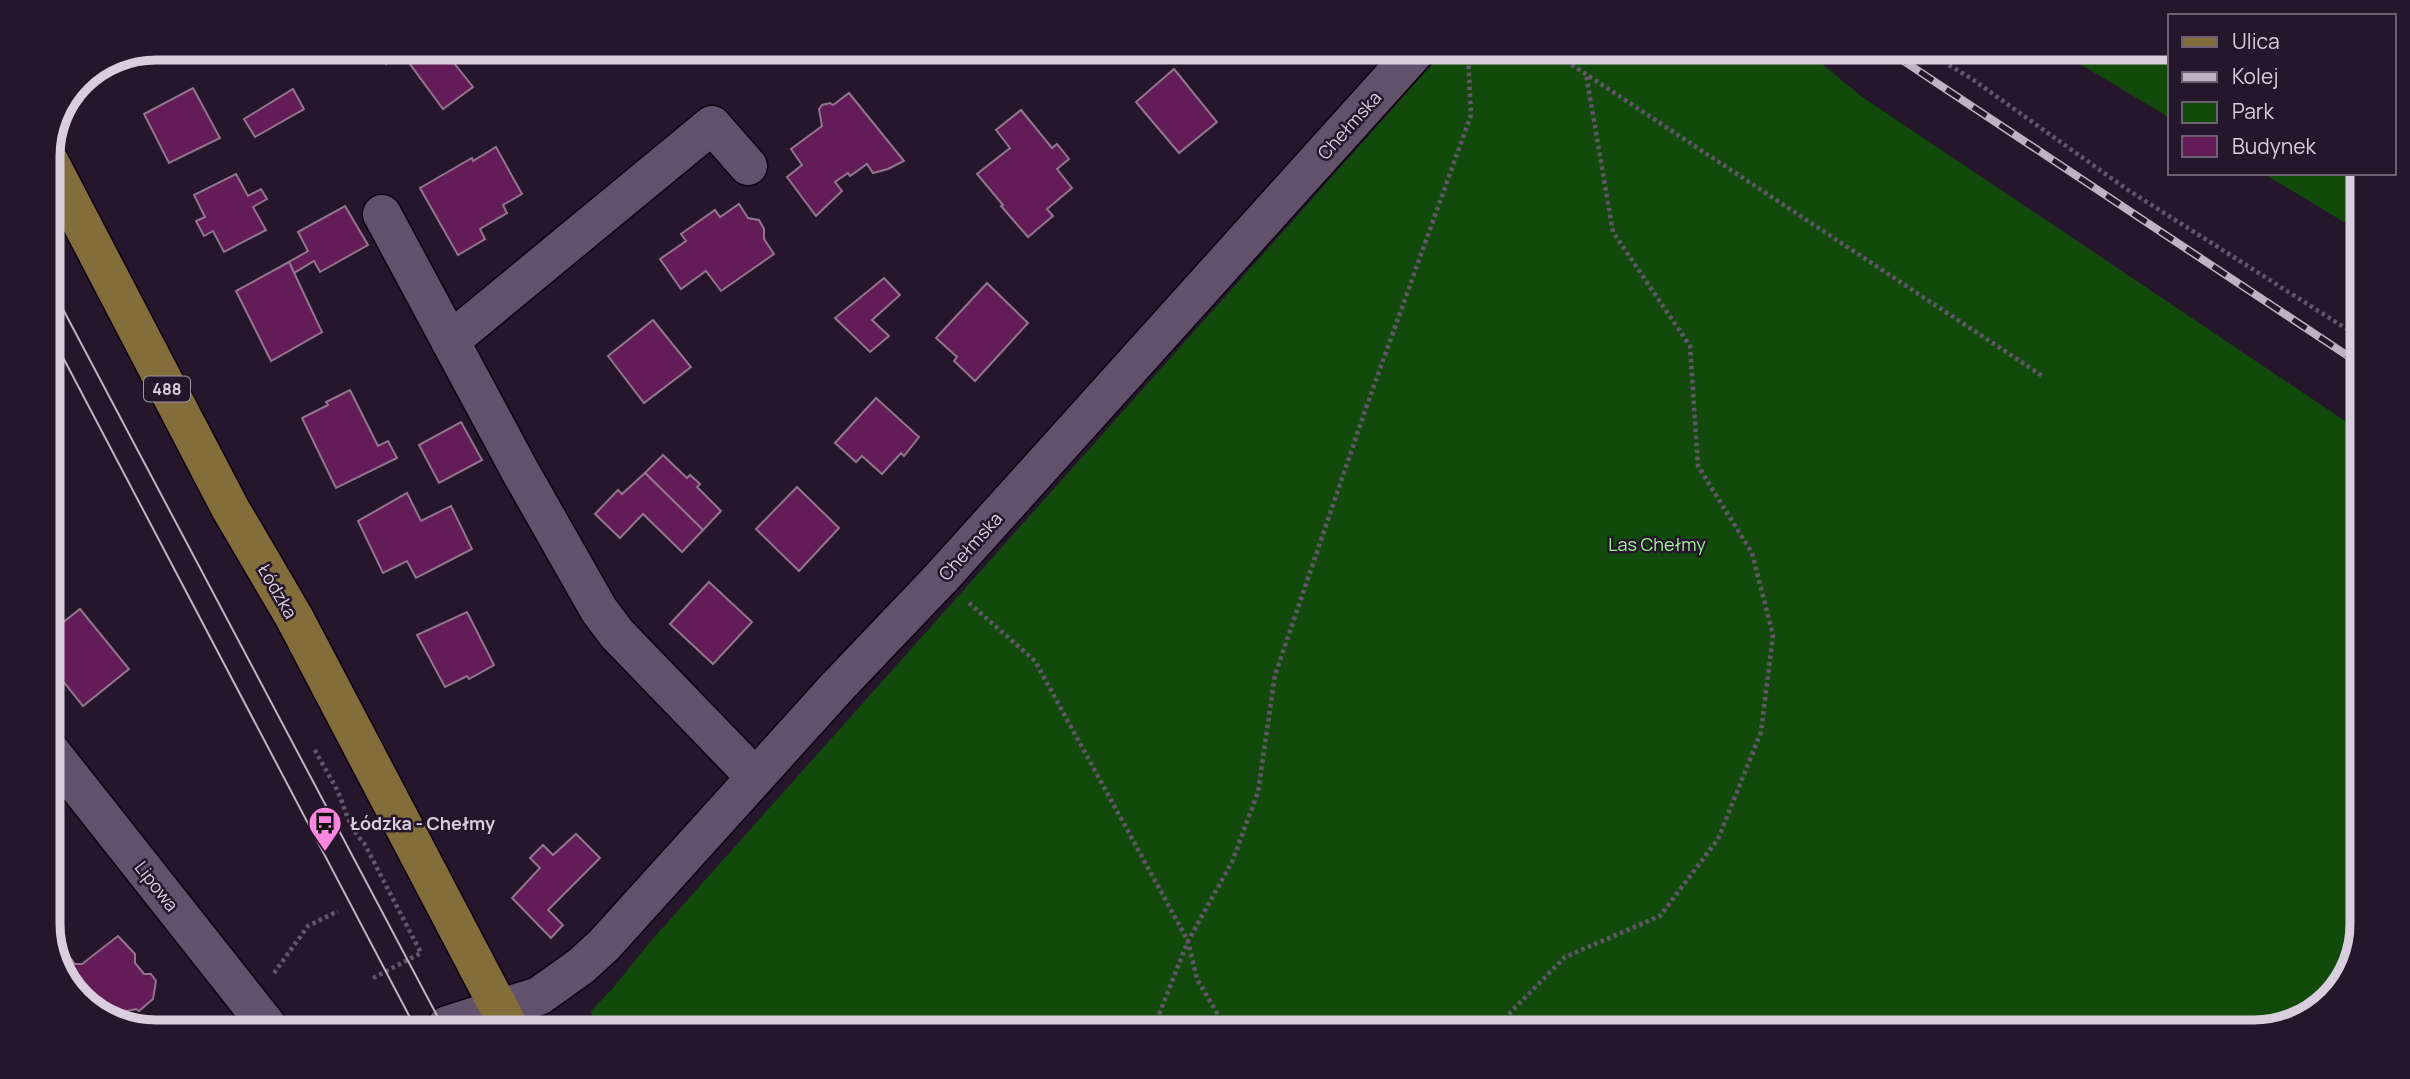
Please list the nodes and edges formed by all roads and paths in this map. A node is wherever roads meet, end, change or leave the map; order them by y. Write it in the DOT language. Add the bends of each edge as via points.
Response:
graph roads {
  1 [pos="1408,60"];
  2 [pos="1468,60"];
  3 [pos="1565,60"];
  4 [pos="1941,60"];
  5 [pos="1586,74"];
  6 [pos="748,166"];
  7 [pos="60,182"];
  8 [pos="382,214"];
  9 [pos="2350,331"];
  10 [pos="450,341"];
  11 [pos="2044,377"];
  12 [pos="941,578"];
  13 [pos="315,750"];
  14 [pos="60,764"];
  15 [pos="755,777"];
  16 [pos="338,911"];
  17 [pos="1188,941"];
  18 [pos="431,947"];
  19 [pos="421,953"];
  20 [pos="373,978"];
  21 [pos="259,1014"];
  22 [pos="504,1017"];
  23 [pos="483,1020"];
  24 [pos="1157,1020"];
  25 [pos="1221,1020"];
  26 [pos="1503,1020"];
  1 -- 12 [label="street, Chełmska"];
  2 -- 17 [label="path" via="1471,115 1275,675 1258,792 1232,862"];
  3 -- 5 [label="path"];
  4 -- 9 [label="path" via="2128,190"];
  5 -- 11 [label="path"];
  5 -- 26 [label="path" via="1613,232 1690,346 1698,466 1752,553 1773,635 1761,732 1718,839 1660,916 1565,957"];
  6 -- 10 [label="street" via="712,125"];
  7 -- 22 [label="main road, Łódzka / 488"];
  8 -- 10 [label="street"];
  10 -- 15 [label="street" via="599,610"];
  12 -- 15 [label="street, Chełmska"];
  12 -- 17 [label="path" via="1035,661"];
  13 -- 19 [label="path"];
  14 -- 21 [label="street, Lipowa"];
  15 -- 22 [label="street, Chełmska" via="581,967"];
  16 -- 21 [label="path" via="309,926"];
  17 -- 24 [label="path"];
  17 -- 25 [label="path" via="1197,979"];
  18 -- 19 [label="path"];
  19 -- 20 [label="path"];
  22 -- 23 [label="street, Chełmska"];
}
